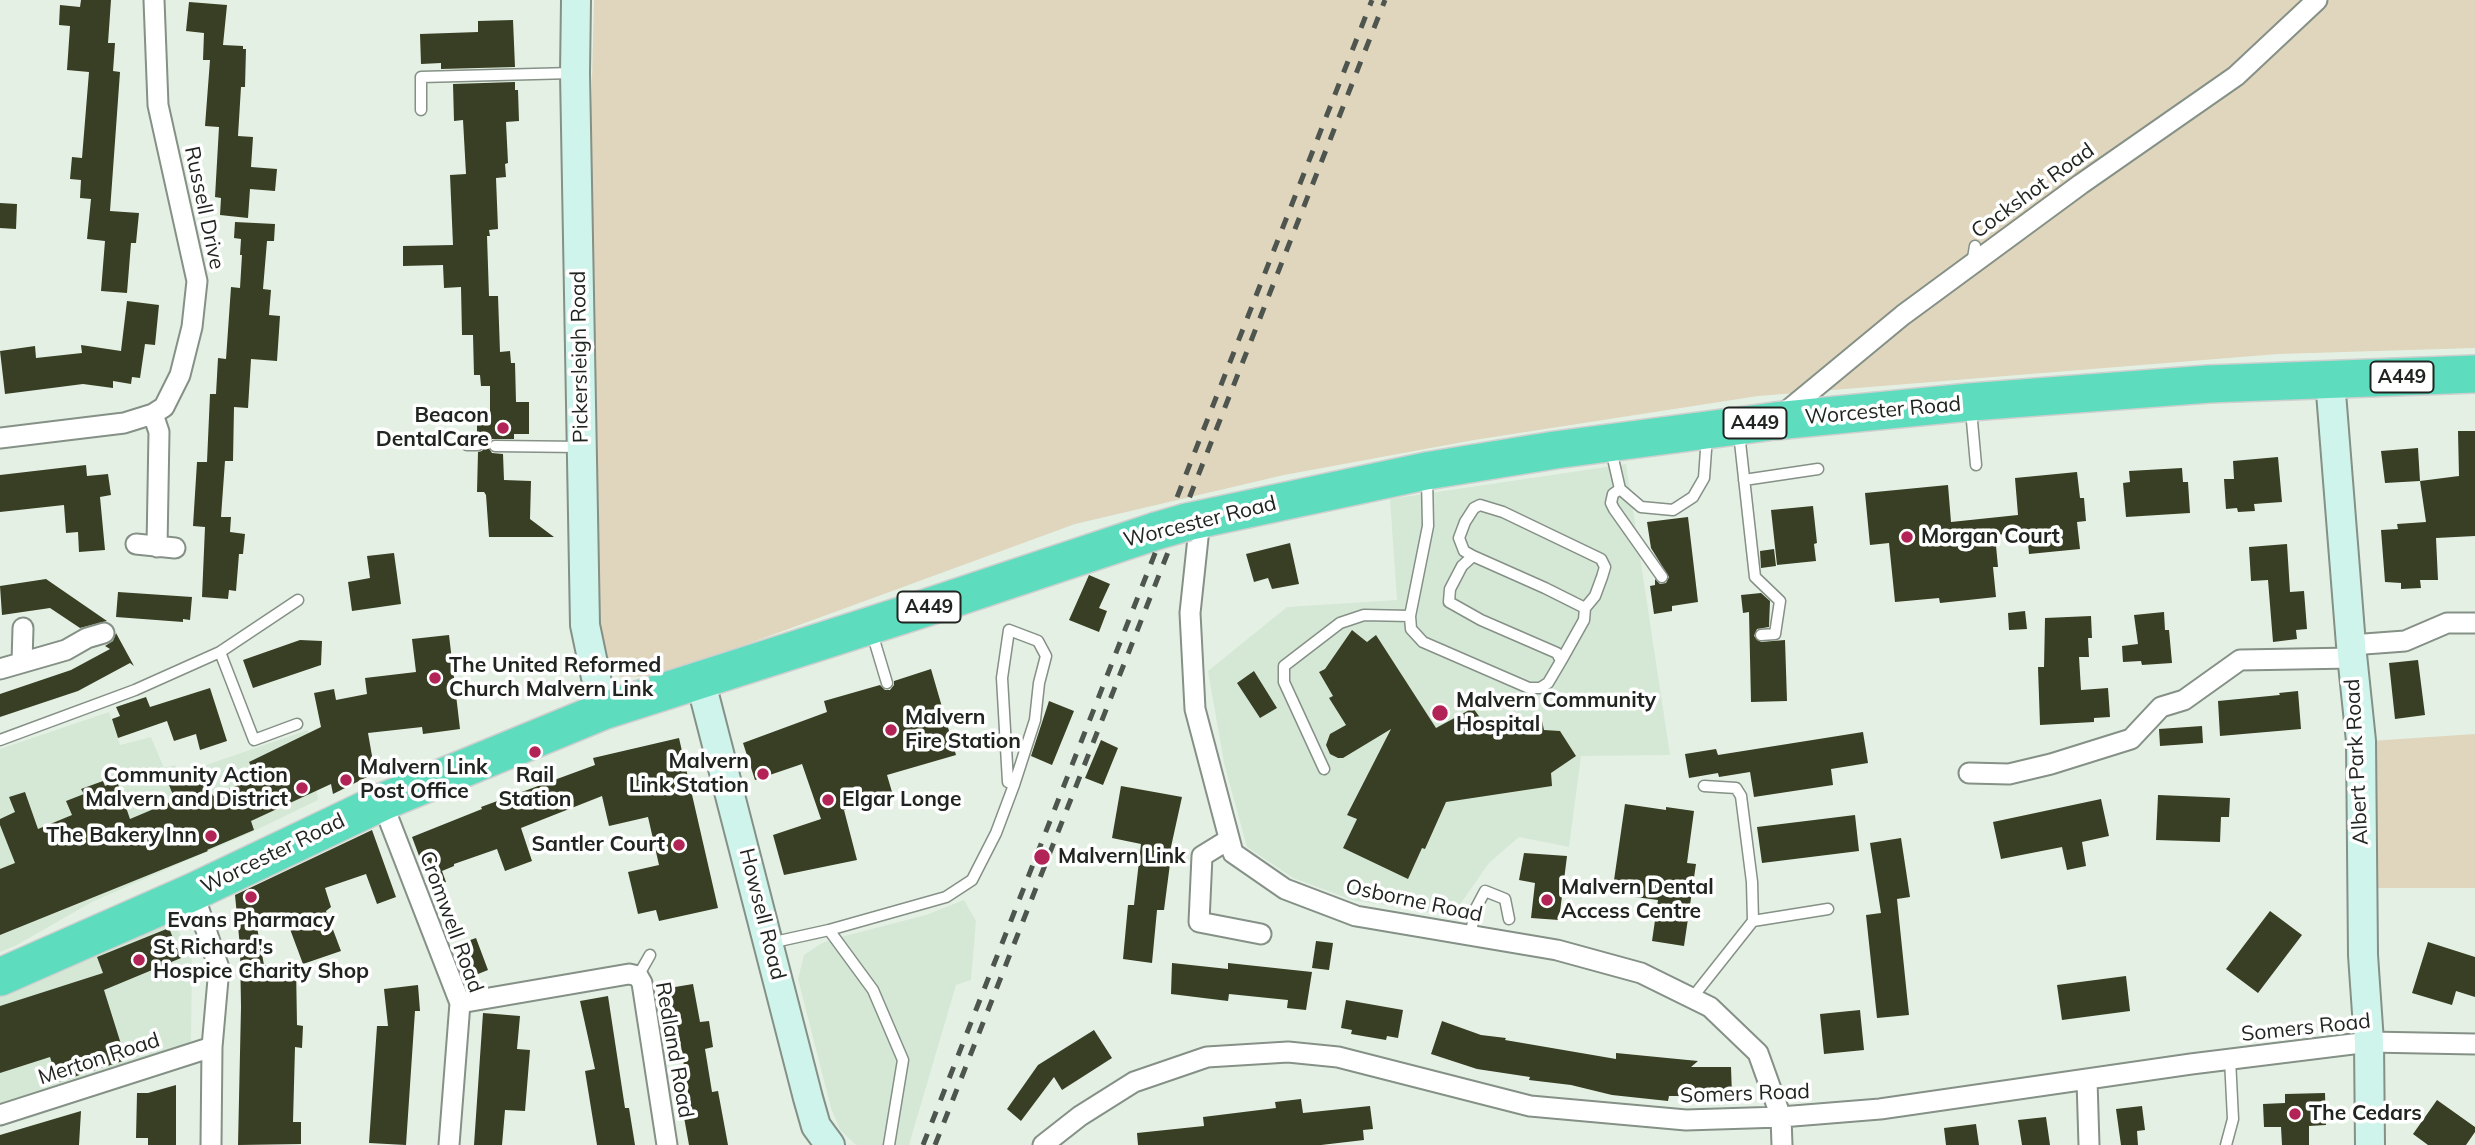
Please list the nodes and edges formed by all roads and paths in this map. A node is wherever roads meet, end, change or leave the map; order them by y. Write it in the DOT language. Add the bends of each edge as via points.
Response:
graph roads {
  1 [pos="155,0"];
  2 [pos="576,0"];
  3 [pos="2317,0"];
  4 [pos="575,73"];
  5 [pos="421,110"];
  6 [pos="2475,374"];
  7 [pos="2330,380"];
  8 [pos="1970,402"];
  9 [pos="153,414"];
  10 [pos="1775,421"];
  11 [pos="1723,427"];
  12 [pos="0,438"];
  13 [pos="462,439"];
  14 [pos="1609,443"];
  15 [pos="478,445"];
  16 [pos="495,446"];
  17 [pos="581,447"];
  18 [pos="1976,465"];
  19 [pos="1818,469"];
  20 [pos="1426,471"];
  21 [pos="1744,480"];
  22 [pos="1620,489"];
  23 [pos="1181,524"];
  24 [pos="136,544"];
  25 [pos="1474,556"];
  26 [pos="1662,577"];
  27 [pos="298,600"];
  28 [pos="1585,608"];
  29 [pos="1410,616"];
  30 [pos="2475,623"];
  31 [pos="870,626"];
  32 [pos="23,628"];
  33 [pos="104,633"];
  34 [pos="1760,635"];
  35 [pos="220,652"];
  36 [pos="2351,652"];
  37 [pos="1561,661"];
  38 [pos="22,662"];
  39 [pos="0,669"];
  40 [pos="701,680"];
  41 [pos="887,683"];
  42 [pos="603,711"];
  43 [pos="297,724"];
  44 [pos="0,740"];
  45 [pos="1324,769"];
  46 [pos="1969,772"];
  47 [pos="1014,785"];
  48 [pos="1704,786"];
  49 [pos="382,802"];
  50 [pos="1228,840"];
  51 [pos="193,892"];
  52 [pos="1828,909"];
  53 [pos="1509,919"];
  54 [pos="1753,921"];
  55 [pos="829,930"];
  56 [pos="1261,934"];
  57 [pos="1470,936"];
  58 [pos="769,943"];
  59 [pos="650,955"];
  60 [pos="638,976"];
  61 [pos="0,977"];
  62 [pos="1692,998"];
  63 [pos="460,1003"];
  64 [pos="2369,1042"];
  65 [pos="2475,1044"];
  66 [pos="212,1046"];
  67 [pos="2230,1059"];
  68 [pos="2088,1080"];
  69 [pos="0,1115"];
  70 [pos="1781,1117"];
  71 [pos="211,1145"];
  72 [pos="449,1145"];
  73 [pos="667,1145"];
  74 [pos="831,1145"];
  75 [pos="889,1145"];
  76 [pos="1043,1145"];
  77 [pos="1782,1145"];
  78 [pos="2089,1145"];
  79 [pos="2226,1145"];
  80 [pos="2370,1145"];
  1 -- 9 [label="street, Russell Drive" via="158,105 197,281 180,375 164,407"];
  2 -- 4 [label="street, Pickersleigh Road"];
  3 -- 10 [label="street, Cockshot Road" via="2236,76 2076,179 1973,255"];
  4 -- 5 [label="lane" via="421,77"];
  4 -- 17 [label="street, Pickersleigh Road"];
  6 -- 7 [label="highway, Worcester Road / A449"];
  7 -- 8 [label="highway, Worcester Road / A449"];
  7 -- 36 [label="street, Albert Park Road"];
  8 -- 10 [label="highway, Worcester Road / A449"];
  8 -- 18 [label="lane"];
  9 -- 12 [label="street" via="124,423"];
  9 -- 24 [label="street" via="159,432 166,548"];
  10 -- 11 [label="highway, Worcester Road / A449"];
  11 -- 14 [label="highway, Worcester Road / A449"];
  11 -- 21 [label="lane"];
  11 -- 22 [label="lane" via="1693,497 1673,510 1641,507"];
  13 -- 15 [label="lane" via="467,445"];
  14 -- 20 [label="highway, Worcester Road / A449"];
  14 -- 22 [label="lane"];
  16 -- 17 [label="lane"];
  17 -- 42 [label="street, Pickersleigh Road" via="585,625"];
  19 -- 21 [label="lane"];
  20 -- 23 [label="highway, Worcester Road / A449"];
  20 -- 29 [label="lane" via="1428,526"];
  21 -- 34 [label="lane" via="1755,577 1780,601 1775,634"];
  22 -- 26 [label="lane" via="1611,503"];
  23 -- 31 [label="highway, Worcester Road / A449"];
  23 -- 50 [label="street, Osborne Road" via="1195,709"];
  25 -- 28 [label="lane"];
  25 -- 28 [label="lane" via="1464,551 1459,538 1474,508 1480,505 1503,512 1601,559 1605,567 1602,577"];
  25 -- 37 [label="lane" via="1462,566 1450,589 1449,603 1557,653"];
  27 -- 35 [label="lane"];
  28 -- 37 [label="lane" via="1584,620"];
  29 -- 37 [label="lane" via="1411,629 1423,642 1529,688 1548,683"];
  29 -- 45 [label="lane" via="1364,615 1340,623 1284,666 1284,682"];
  30 -- 36 [label="street" via="2447,623 2404,641"];
  31 -- 40 [label="highway, Worcester Road / A449"];
  31 -- 41 [label="lane"];
  32 -- 38 [label="street"];
  33 -- 38 [label="street"];
  35 -- 43 [label="lane" via="254,740"];
  35 -- 44 [label="lane" via="135,690"];
  36 -- 46 [label="street" via="2240,660 2184,700 2161,707 2131,739 2009,774"];
  36 -- 64 [label="street, Albert Park Road" via="2361,741 2363,955"];
  38 -- 39 [label="street"];
  40 -- 42 [label="highway, Worcester Road / A449"];
  40 -- 58 [label="street, Howsell Road"];
  42 -- 49 [label="highway, Worcester Road / A449"];
  47 -- 47 [label="lane" via="1008,782 1002,678 1009,630 1038,641 1046,656 1035,720"];
  47 -- 55 [label="lane" via="972,880 946,897"];
  48 -- 54 [label="lane" via="1736,789 1741,796"];
  49 -- 51 [label="highway, Worcester Road / A449"];
  49 -- 63 [label="street, Cromwell Road"];
  50 -- 56 [label="street" via="1202,856 1199,922"];
  50 -- 57 [label="street, Osborne Road" via="1233,853 1284,889 1356,916"];
  51 -- 61 [label="highway, Worcester Road / A449"];
  51 -- 66 [label="street" via="219,968"];
  52 -- 54 [label="lane"];
  53 -- 57 [label="lane" via="1505,900 1485,891"];
  54 -- 62 [label="lane"];
  55 -- 58 [label="lane"];
  55 -- 75 [label="lane" via="873,990 903,1060"];
  57 -- 62 [label="street, Osborne Road" via="1557,950 1641,973"];
  58 -- 74 [label="street, Howsell Road" via="816,1126"];
  59 -- 60 [label="lane"];
  60 -- 63 [label="street, Redland Road"];
  60 -- 73 [label="street, Redland Road"];
  62 -- 70 [label="street, Osborne Road" via="1710,1007 1758,1053"];
  63 -- 72 [label="street, Cromwell Road"];
  64 -- 65 [label="street, Somers Road"];
  64 -- 67 [label="street, Somers Road"];
  64 -- 80 [label="street, Albert Park Road"];
  66 -- 69 [label="street, Merton Road"];
  66 -- 71 [label="street"];
  67 -- 68 [label="street, Somers Road"];
  67 -- 79 [label="lane" via="2232,1119"];
  68 -- 70 [label="street, Somers Road" via="1880,1109"];
  68 -- 78 [label="street"];
  70 -- 76 [label="street, Somers Road" via="1686,1120 1530,1105 1338,1057 1287,1052 1207,1057 1134,1082"];
  70 -- 77 [label="street, Osborne Road"];
}
